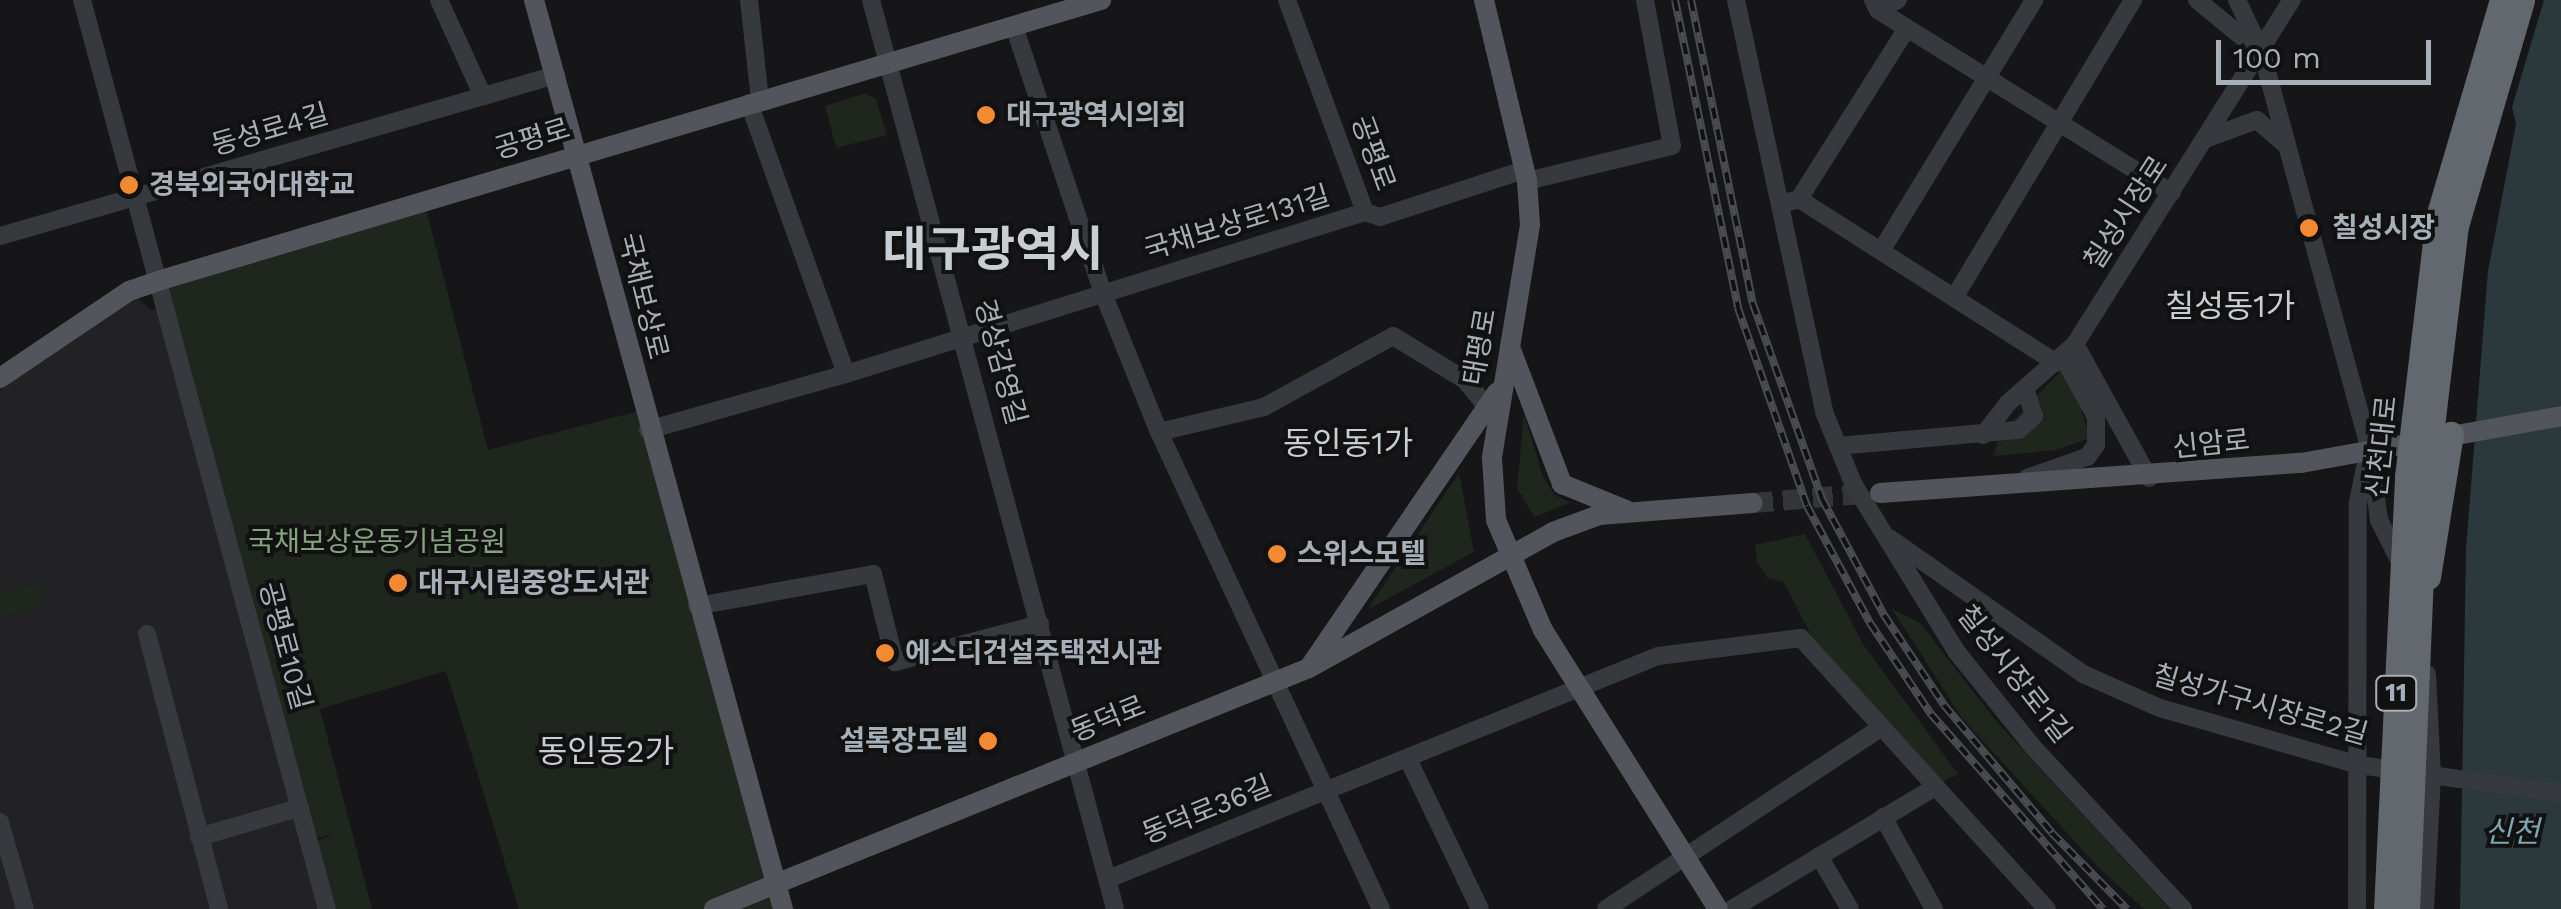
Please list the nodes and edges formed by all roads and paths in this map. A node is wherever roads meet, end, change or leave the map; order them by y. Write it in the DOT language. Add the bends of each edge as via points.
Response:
graph roads {
  1 [pos="82,0"];
  2 [pos="439,0"];
  3 [pos="534,0"];
  4 [pos="749,0"];
  5 [pos="871,0"];
  6 [pos="1287,0"];
  7 [pos="1484,0"];
  8 [pos="1646,0"];
  9 [pos="1736,0"];
  10 [pos="1898,0"];
  11 [pos="2034,0"];
  12 [pos="2133,0"];
  13 [pos="2196,0"];
  14 [pos="2237,0"];
  15 [pos="2292,0"];
  16 [pos="2502,0"];
  17 [pos="2522,0"];
  18 [pos="1089,2"];
  19 [pos="1875,5"];
  20 [pos="1014,26"];
  21 [pos="1907,28"];
  22 [pos="2262,53"];
  23 [pos="888,65"];
  24 [pos="556,74"];
  25 [pos="1986,77"];
  26 [pos="483,96"];
  27 [pos="754,101"];
  28 [pos="2060,123"];
  29 [pos="2207,138"];
  30 [pos="2287,148"];
  31 [pos="578,154"];
  32 [pos="1526,176"];
  33 [pos="2172,192"];
  34 [pos="139,197"];
  35 [pos="1790,202"];
  36 [pos="1365,212"];
  37 [pos="0,236"];
  38 [pos="1881,251"];
  39 [pos="161,280"];
  40 [pos="1103,293"];
  41 [pos="1954,298"];
  42 [pos="965,333"];
  43 [pos="1508,344"];
  44 [pos="2075,344"];
  45 [pos="2056,363"];
  46 [pos="846,374"];
  47 [pos="0,378"];
  48 [pos="1501,386"];
  49 [pos="2025,388"];
  50 [pos="1487,407"];
  51 [pos="2561,416"];
  52 [pos="648,430"];
  53 [pos="1159,432"];
  54 [pos="2451,434"];
  55 [pos="1982,435"];
  56 [pos="1838,446"];
  57 [pos="2369,447"];
  58 [pos="2149,478"];
  59 [pos="2021,480"];
  60 [pos="1880,492"];
  61 [pos="1752,503"];
  62 [pos="1633,513"];
  63 [pos="1882,533"];
  64 [pos="1509,552"];
  65 [pos="696,606"];
  66 [pos="2425,612"];
  67 [pos="1040,624"];
  68 [pos="146,634"];
  69 [pos="1309,668"];
  70 [pos="1276,682"];
  71 [pos="1582,687"];
  72 [pos="1879,729"];
  73 [pos="1079,759"];
  74 [pos="1408,759"];
  75 [pos="2358,764"];
  76 [pos="2432,776"];
  77 [pos="1932,789"];
  78 [pos="1326,792"];
  79 [pos="2561,794"];
  80 [pos="298,808"];
  81 [pos="1884,818"];
  82 [pos="0,822"];
  83 [pos="199,837"];
  84 [pos="1818,856"];
  85 [pos="1685,858"];
  86 [pos="1108,879"];
  87 [pos="774,887"];
  88 [pos="2044,908"];
  89 [pos="25,909"];
  90 [pos="219,909"];
  91 [pos="328,909"];
  92 [pos="714,909"];
  93 [pos="783,909"];
  94 [pos="1115,909"];
  95 [pos="1380,909"];
  96 [pos="1480,909"];
  97 [pos="1606,909"];
  98 [pos="1718,909"];
  99 [pos="1732,909"];
  100 [pos="1850,909"];
  101 [pos="1934,909"];
  102 [pos="2184,909"];
  103 [pos="2357,909"];
  104 [pos="2386,909"];
  105 [pos="2407,909"];
  106 [pos="2425,909"];
  1 -- 34 [label="street, 공평로10길"];
  2 -- 26 [label="street"];
  3 -- 24 [label="main road, 국채보상로"];
  4 -- 27 [label="street"];
  5 -- 23 [label="street, 경상감영길"];
  6 -- 36 [label="street, 공평로"];
  7 -- 32 [label="main road, 태평로"];
  8 -- 32 [label="street, 국채보상로131길" via="1672,146"];
  9 -- 35 [label="street, 칠성시장로1길"];
  10 -- 19 [label="street"];
  11 -- 25 [label="street"];
  12 -- 28 [label="street"];
  13 -- 22 [label="street"];
  14 -- 22 [label="street"];
  15 -- 22 [label="street, 칠성시장로"];
  16 -- 104 [label="highway, 신천대로 / 11, bridge" via="2438,217 2407,477"];
  17 -- 105 [label="highway, 신천대로 / 11, bridge" via="2456,226 2425,485"];
  18 -- 20 [label="main road, 공평로"];
  19 -- 21 [label="street"];
  20 -- 23 [label="main road, 공평로"];
  20 -- 40 [label="street"];
  21 -- 25 [label="street"];
  21 -- 35 [label="street"];
  22 -- 29 [label="street, 칠성시장로"];
  22 -- 30 [label="street"];
  23 -- 27 [label="main road, 공평로"];
  23 -- 42 [label="street, 경상감영길"];
  24 -- 26 [label="street, 동성로4길"];
  24 -- 31 [label="main road, 국채보상로"];
  25 -- 28 [label="street"];
  25 -- 38 [label="street"];
  26 -- 34 [label="street, 동성로4길"];
  27 -- 31 [label="main road, 공평로"];
  27 -- 46 [label="street"];
  28 -- 33 [label="street"];
  28 -- 41 [label="street"];
  29 -- 30 [label="street" via="2257,120"];
  29 -- 33 [label="street, 칠성시장로"];
  30 -- 57 [label="street"];
  31 -- 39 [label="main road, 공평로"];
  31 -- 52 [label="main road, 국채보상로"];
  32 -- 36 [label="street, 국채보상로131길" via="1380,217"];
  32 -- 43 [label="main road, 태평로" via="1530,225"];
  33 -- 44 [label="street, 칠성시장로"];
  34 -- 37 [label="street, 동성로4길"];
  34 -- 39 [label="street, 공평로10길"];
  35 -- 38 [label="street"];
  35 -- 56 [label="street, 칠성시장로1길" via="1824,412"];
  36 -- 40 [label="street, 국채보상로131길"];
  38 -- 41 [label="street"];
  39 -- 47 [label="main road, 공평로" via="129,291"];
  39 -- 80 [label="street, 공평로10길"];
  40 -- 42 [label="street, 국채보상로131길"];
  40 -- 53 [label="street"];
  41 -- 45 [label="street"];
  42 -- 46 [label="street, 국채보상로131길"];
  42 -- 67 [label="street, 경상감영길"];
  43 -- 48 [label="main road, 태평로"];
  43 -- 62 [label="main road" via="1562,484"];
  44 -- 45 [label="street, 칠성시장로"];
  44 -- 58 [label="street"];
  44 -- 59 [label="street, 신암로" via="2067,364 2096,417 2096,445 2087,456"];
  45 -- 49 [label="street, 칠성시장로"];
  46 -- 52 [label="street, 국채보상로131길"];
  48 -- 50 [label="main road"];
  48 -- 64 [label="main road, 태평로" via="1492,495"];
  49 -- 55 [label="street, 칠성시장로"];
  49 -- 55 [label="street" via="2034,416 2019,430"];
  50 -- 53 [label="street" via="1466,380 1393,336 1264,407"];
  50 -- 69 [label="main road"];
  51 -- 54 [label="main road, 신암로"];
  52 -- 65 [label="main road, 국채보상로"];
  53 -- 70 [label="street"];
  54 -- 57 [label="main road, 신암로, bridge"];
  54 -- 66 [label="highway"];
  55 -- 56 [label="street"];
  56 -- 63 [label="street, 칠성시장로1길"];
  57 -- 58 [label="main road, 신암로" via="2301,463"];
  57 -- 66 [label="street" via="2380,520"];
  57 -- 75 [label="street" via="2358,502"];
  58 -- 59 [label="main road, 신암로"];
  59 -- 60 [label="main road, 신암로"];
  61 -- 62 [label="main road"];
  62 -- 64 [label="main road" via="1598,516"];
  63 -- 75 [label="street, 칠성가구시장로2길" via="2083,674 2160,708"];
  63 -- 102 [label="street, 칠성시장로1길" via="1967,665"];
  64 -- 69 [label="main road, 동덕로"];
  64 -- 71 [label="main road, 태평로" via="1527,602"];
  65 -- 67 [label="street" via="874,574 895,662"];
  65 -- 87 [label="main road, 국채보상로"];
  66 -- 76 [label="street"];
  67 -- 73 [label="street, 경상감영길"];
  68 -- 83 [label="street"];
  69 -- 70 [label="main road, 동덕로"];
  70 -- 73 [label="main road, 동덕로"];
  70 -- 78 [label="street"];
  71 -- 72 [label="street" via="1658,656 1801,638"];
  71 -- 74 [label="street"];
  71 -- 85 [label="main road, 태평로"];
  72 -- 77 [label="street"];
  72 -- 85 [label="street"];
  73 -- 86 [label="street"];
  73 -- 87 [label="main road, 동덕로"];
  74 -- 78 [label="street"];
  74 -- 96 [label="street"];
  75 -- 76 [label="street, 칠성가구시장로2길"];
  75 -- 103 [label="street"];
  76 -- 79 [label="street, 칠성가구시장로2길"];
  76 -- 106 [label="street"];
  77 -- 81 [label="street"];
  77 -- 88 [label="street"];
  78 -- 86 [label="street, 동덕로36길"];
  78 -- 95 [label="street"];
  80 -- 83 [label="street"];
  80 -- 91 [label="street, 공평로10길"];
  81 -- 84 [label="street"];
  81 -- 101 [label="street"];
  82 -- 89 [label="street"];
  83 -- 90 [label="street"];
  84 -- 99 [label="street"];
  84 -- 100 [label="street"];
  85 -- 97 [label="street"];
  85 -- 98 [label="main road, 태평로"];
  86 -- 94 [label="street"];
  87 -- 92 [label="main road, 동덕로"];
  87 -- 93 [label="main road, 국채보상로"];
}
